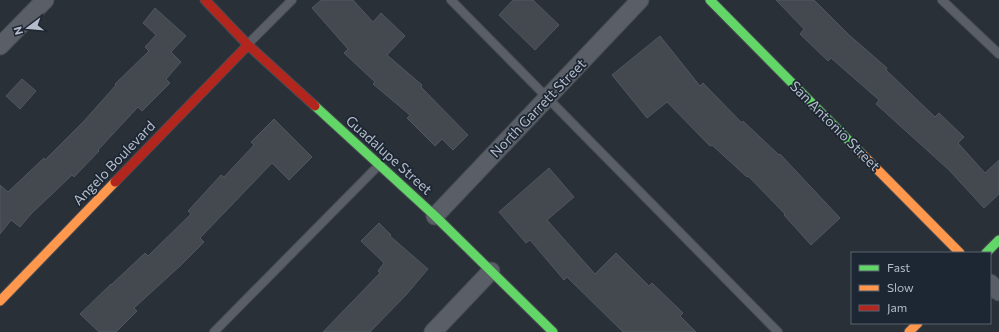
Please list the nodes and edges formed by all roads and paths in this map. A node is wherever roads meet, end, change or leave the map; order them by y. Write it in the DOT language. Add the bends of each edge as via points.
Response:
graph roads {
  1 [pos="45,0"];
  2 [pos="205,0"];
  3 [pos="292,0"];
  4 [pos="451,0"];
  5 [pos="640,0"];
  6 [pos="710,0"];
  7 [pos="942,0"];
  8 [pos="248,45"];
  9 [pos="0,46"];
  10 [pos="999,54"];
  11 [pos="547,97"];
  12 [pos="380,165"];
  13 [pos="435,216"];
  14 [pos="999,240"];
  15 [pos="959,252"];
  16 [pos="987,252"];
  17 [pos="491,271"];
  18 [pos="991,284"];
  19 [pos="999,292"];
  20 [pos="0,301"];
  21 [pos="917,324"];
  22 [pos="214,332"];
  23 [pos="433,332"];
  24 [pos="553,332"];
  25 [pos="778,332"];
  26 [pos="909,332"];
  1 -- 9 [label="street"];
  2 -- 8 [label="street, Guadalupe Street"];
  3 -- 8 [label="lane"];
  4 -- 11 [label="lane"];
  5 -- 11 [label="street, North Garrett Street"];
  6 -- 15 [label="street, San Antonio Street"];
  7 -- 10 [label="lane"];
  8 -- 12 [label="street, Guadalupe Street"];
  8 -- 20 [label="street, Angelo Boulevard"];
  11 -- 13 [label="street, North Garrett Street"];
  11 -- 25 [label="lane"];
  12 -- 13 [label="street, Guadalupe Street"];
  12 -- 22 [label="lane"];
  13 -- 17 [label="street, Guadalupe Street"];
  14 -- 16 [label="street"];
  17 -- 23 [label="street"];
  17 -- 24 [label="street, Guadalupe Street"];
  18 -- 19 [label="street"];
  21 -- 26 [label="street"];
}
